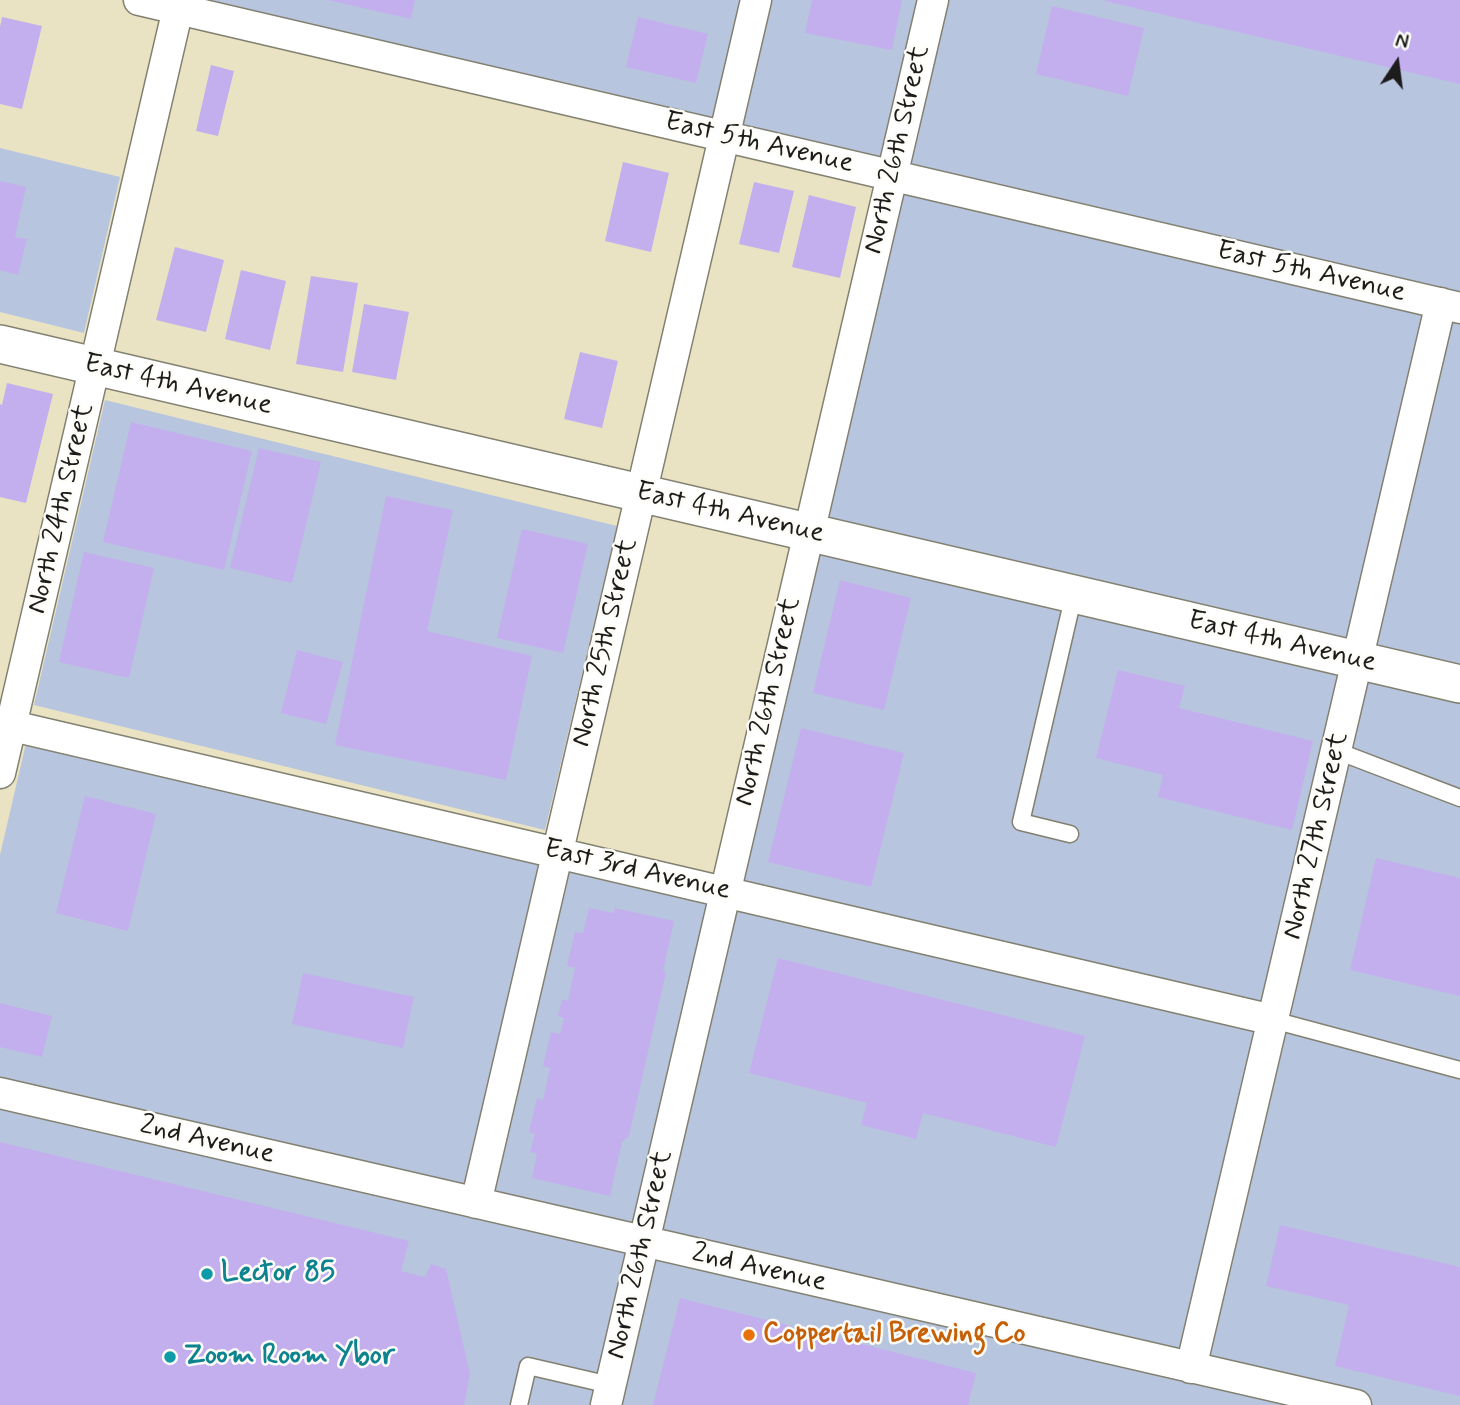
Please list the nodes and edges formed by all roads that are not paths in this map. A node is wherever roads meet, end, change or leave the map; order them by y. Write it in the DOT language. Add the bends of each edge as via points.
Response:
graph roads {
  1 [pos="139,0"];
  2 [pos="756,0"];
  3 [pos="933,0"];
  4 [pos="179,5"];
  5 [pos="724,136"];
  6 [pos="892,176"];
  7 [pos="1450,305"];
  8 [pos="0,344"];
  9 [pos="95,366"];
  10 [pos="641,493"];
  11 [pos="809,533"];
  12 [pos="1074,594"];
  13 [pos="1357,660"];
  14 [pos="1460,684"];
  15 [pos="6,724"];
  16 [pos="1336,751"];
  17 [pos="0,773"];
  18 [pos="1460,798"];
  19 [pos="1070,834"];
  20 [pos="557,853"];
  21 [pos="725,892"];
  22 [pos="1273,1020"];
  23 [pos="1460,1070"];
  24 [pos="0,1093"];
  25 [pos="476,1203"];
  26 [pos="643,1242"];
  27 [pos="1191,1368"];
  28 [pos="608,1395"];
  29 [pos="1275,1396"];
  30 [pos="519,1405"];
  31 [pos="1356,1405"];
  1 -- 4 [label="street, East 5th Avenue"];
  2 -- 5 [label="street, North 25th Street"];
  3 -- 6 [label="street, North 26th Street"];
  4 -- 5 [label="street, East 5th Avenue"];
  4 -- 9 [label="street, North 24th Street"];
  5 -- 6 [label="street, East 5th Avenue"];
  5 -- 10 [label="street, North 25th Street"];
  6 -- 7 [label="street, East 5th Avenue"];
  6 -- 11 [label="street, North 26th Street"];
  7 -- 13 [label="street, North 27th Street"];
  8 -- 9 [label="street, East 4th Avenue"];
  9 -- 10 [label="street, East 4th Avenue"];
  9 -- 15 [label="street, North 24th Street"];
  10 -- 11 [label="street, East 4th Avenue"];
  10 -- 20 [label="street, North 25th Street"];
  11 -- 12 [label="street, East 4th Avenue"];
  11 -- 21 [label="street, North 26th Street"];
  12 -- 13 [label="street, East 4th Avenue"];
  12 -- 19 [label="lane" via="1021,822"];
  13 -- 14 [label="street, East 4th Avenue"];
  13 -- 16 [label="street, North 27th Street"];
  15 -- 17 [label="street, North 24th Street"];
  15 -- 20 [label="street, East 3rd Avenue"];
  16 -- 18 [label="lane"];
  16 -- 22 [label="street, North 27th Street"];
  20 -- 21 [label="street, East 3rd Avenue"];
  20 -- 25 [label="street, North 25th Street"];
  21 -- 22 [label="street, East 3rd Avenue"];
  21 -- 26 [label="street, North 26th Street"];
  22 -- 23 [label="lane"];
  22 -- 27 [label="street, North 27th Street"];
  24 -- 25 [label="street, 2nd Avenue"];
  25 -- 26 [label="street, 2nd Avenue"];
  26 -- 27 [label="street, 2nd Avenue"];
  26 -- 28 [label="street, North 26th Street"];
  27 -- 29 [label="street, 2nd Avenue"];
  28 -- 30 [label="lane" via="528,1366"];
  29 -- 31 [label="street, 2nd Avenue"];
}
